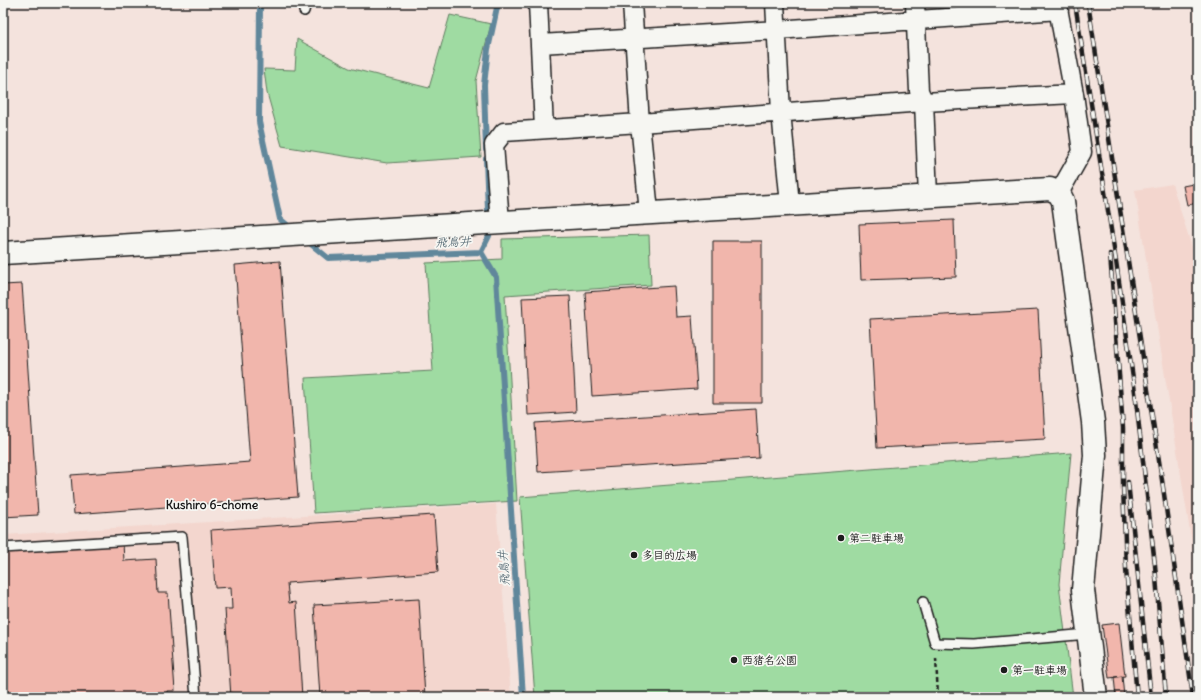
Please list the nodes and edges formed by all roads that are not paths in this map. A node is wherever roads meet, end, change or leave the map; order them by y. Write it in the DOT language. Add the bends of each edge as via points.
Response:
graph roads {
  1 [pos="538,3"];
  2 [pos="632,3"];
  3 [pos="775,3"];
  4 [pos="1058,6"];
  5 [pos="915,11"];
  6 [pos="776,30"];
  7 [pos="634,39"];
  8 [pos="540,44"];
  9 [pos="1074,94"];
  10 [pos="924,102"];
  11 [pos="781,112"];
  12 [pos="640,123"];
  13 [pos="544,130"];
  14 [pos="1058,193"];
  15 [pos="928,196"];
  16 [pos="790,204"];
  17 [pos="649,212"];
  18 [pos="500,222"];
  19 [pos="3,253"];
  20 [pos="3,548"];
  21 [pos="923,602"];
  22 [pos="1088,634"];
  23 [pos="196,697"];
  24 [pos="1096,697"];
  1 -- 8 [label="street"];
  2 -- 7 [label="street"];
  3 -- 6 [label="street"];
  4 -- 5 [label="street"];
  4 -- 9 [label="street"];
  5 -- 6 [label="street"];
  5 -- 10 [label="street" via="919,91"];
  6 -- 7 [label="street"];
  6 -- 11 [label="street"];
  7 -- 8 [label="street"];
  7 -- 12 [label="street"];
  8 -- 13 [label="street"];
  9 -- 10 [label="street"];
  9 -- 14 [label="street" via="1082,152"];
  10 -- 11 [label="street"];
  10 -- 15 [label="street"];
  11 -- 12 [label="street"];
  11 -- 16 [label="street"];
  12 -- 13 [label="street"];
  12 -- 17 [label="street"];
  13 -- 18 [label="street" via="504,132 494,145"];
  14 -- 15 [label="street" via="1050,190"];
  14 -- 22 [label="street" via="1063,201 1093,422 1095,455 1083,590"];
  15 -- 16 [label="street"];
  16 -- 17 [label="street"];
  17 -- 18 [label="street"];
  18 -- 19 [label="street"];
  20 -- 23 [label="lane" via="182,537"];
  21 -- 22 [label="lane" via="935,643 974,644"];
  22 -- 24 [label="street"];
}
